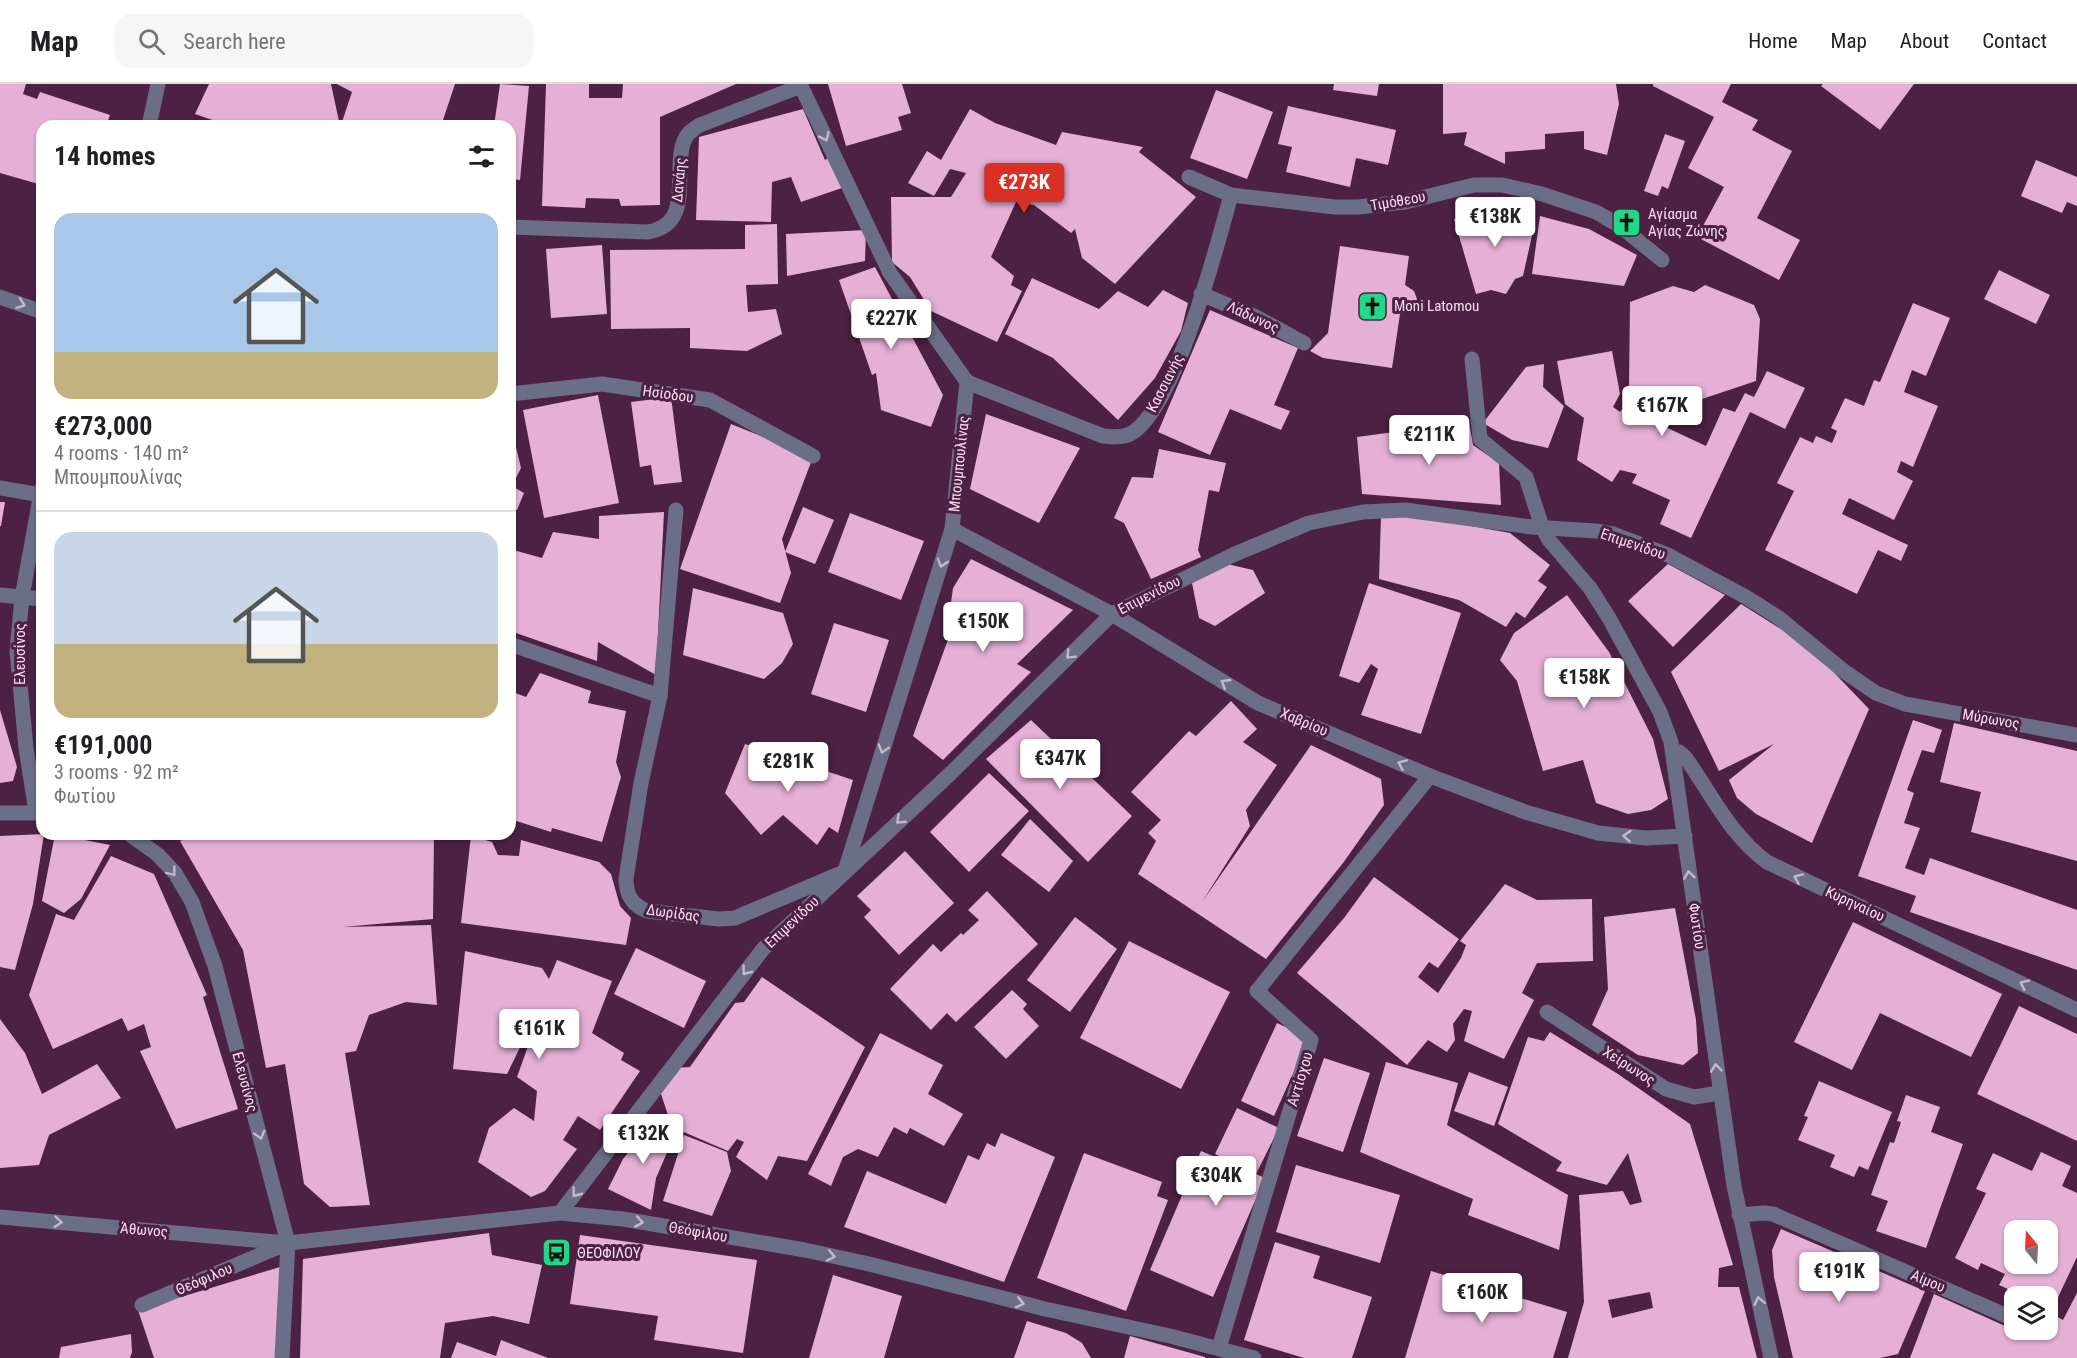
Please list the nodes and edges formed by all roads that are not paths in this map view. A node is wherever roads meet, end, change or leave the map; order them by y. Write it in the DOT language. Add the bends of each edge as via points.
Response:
graph roads {
  1 [pos="158,84"];
  2 [pos="800,85"];
  3 [pos="150,120"];
  4 [pos="1189,177"];
  5 [pos="1231,195"];
  6 [pos="516,227"];
  7 [pos="1662,260"];
  8 [pos="1201,294"];
  9 [pos="0,297"];
  10 [pos="36,310"];
  11 [pos="1304,343"];
  12 [pos="1472,359"];
  13 [pos="967,382"];
  14 [pos="516,393"];
  15 [pos="813,456"];
  16 [pos="0,488"];
  17 [pos="36,491"];
  18 [pos="676,510"];
  19 [pos="36,519"];
  20 [pos="1542,527"];
  21 [pos="952,529"];
  22 [pos="0,595"];
  23 [pos="22,597"];
  24 [pos="36,598"];
  25 [pos="1112,614"];
  26 [pos="516,646"];
  27 [pos="660,696"];
  28 [pos="1905,704"];
  29 [pos="2077,735"];
  30 [pos="1672,751"];
  31 [pos="1430,776"];
  32 [pos="36,795"];
  33 [pos="36,812"];
  34 [pos="0,813"];
  35 [pos="1685,836"];
  36 [pos="137,840"];
  37 [pos="845,872"];
  38 [pos="2077,1010"];
  39 [pos="1547,1012"];
  40 [pos="1720,1093"];
  41 [pos="560,1213"];
  42 [pos="1739,1215"];
  43 [pos="0,1217"];
  44 [pos="288,1243"];
  45 [pos="142,1305"];
  46 [pos="2004,1315"];
  47 [pos="1219,1348"];
  48 [pos="282,1358"];
  49 [pos="1254,1358"];
  50 [pos="1771,1358"];
  1 -- 3 [label="street"];
  2 -- 6 [label="street, Δανάης" via="691,131 684,140 675,214 659,230"];
  2 -- 13 [label="street, one-way" via="890,273"];
  4 -- 5 [label="street, Τιμόθεου"];
  5 -- 7 [label="street, Τιμόθεου" via="1358,207 1406,202 1474,185 1502,185 1596,212"];
  5 -- 8 [label="street, Κασσιανής"];
  8 -- 11 [label="street, Λάδωνος"];
  8 -- 13 [label="street, Κασσιανής" via="1171,378 1149,415 1130,434 1103,435"];
  9 -- 10 [label="street, one-way"];
  12 -- 20 [label="street" via="1480,439 1526,477"];
  13 -- 21 [label="street, Μπουμπουλίνας"];
  14 -- 15 [label="street, Ησίοδου" via="602,384 710,400"];
  16 -- 17 [label="street"];
  18 -- 27 [label="street, Δωρίδας"];
  19 -- 23 [label="street, Ελευσίνος"];
  20 -- 25 [label="street, Επιμενίδου" via="1419,511 1348,514 1310,522 1275,536"];
  20 -- 28 [label="street, Επιμενίδου" via="1607,533 1668,555 1746,597 1779,618 1845,672"];
  20 -- 30 [label="street, Φωτίου" via="1609,618 1664,720"];
  21 -- 25 [label="street, Χαβρίου"];
  21 -- 37 [label="street, Μπουμπουλίνας, one-way"];
  22 -- 23 [label="street"];
  23 -- 24 [label="street"];
  23 -- 32 [label="street, Ελευσίνος" via="17,651 24,729"];
  31 -- 25 [label="street, Χαβρίου, one-way" via="1258,703"];
  25 -- 37 [label="street, Επιμενίδου, one-way"];
  26 -- 27 [label="street"];
  27 -- 37 [label="street, Δωρίδας" via="626,879 630,900 638,908 735,918"];
  28 -- 29 [label="street, Μύρωνος"];
  30 -- 35 [label="street, Φωτίου"];
  38 -- 30 [label="street, Κυρηναίου, one-way" via="1767,862 1740,838 1685,756"];
  35 -- 31 [label="street, Χαβρίου, one-way" via="1646,838 1598,833 1525,812"];
  31 -- 47 [label="street, Αντίοχου" via="1257,991 1311,1040"];
  33 -- 34 [label="street"];
  40 -- 35 [label="street, Φωτίου, one-way"];
  36 -- 44 [label="street, Ελευσίνος, one-way" via="175,873 192,902 215,966"];
  37 -- 41 [label="street, Επιμενίδου, one-way" via="763,949"];
  39 -- 40 [label="street, Χείρωνος" via="1665,1089 1694,1096"];
  40 -- 42 [label="street, Φωτίου"];
  41 -- 44 [label="street, Θεόφιλου"];
  41 -- 47 [label="street, Θεόφιλου, one-way" via="624,1219 805,1250"];
  42 -- 46 [label="street, Αίμου" via="1773,1214"];
  50 -- 42 [label="street, Φωτίου, one-way"];
  43 -- 44 [label="street, Άθωνος, one-way"];
  44 -- 45 [label="street, Θεόφιλου"];
  44 -- 48 [label="street, Ελευσίνος"];
  47 -- 49 [label="street, Θεόφιλου"];
}
